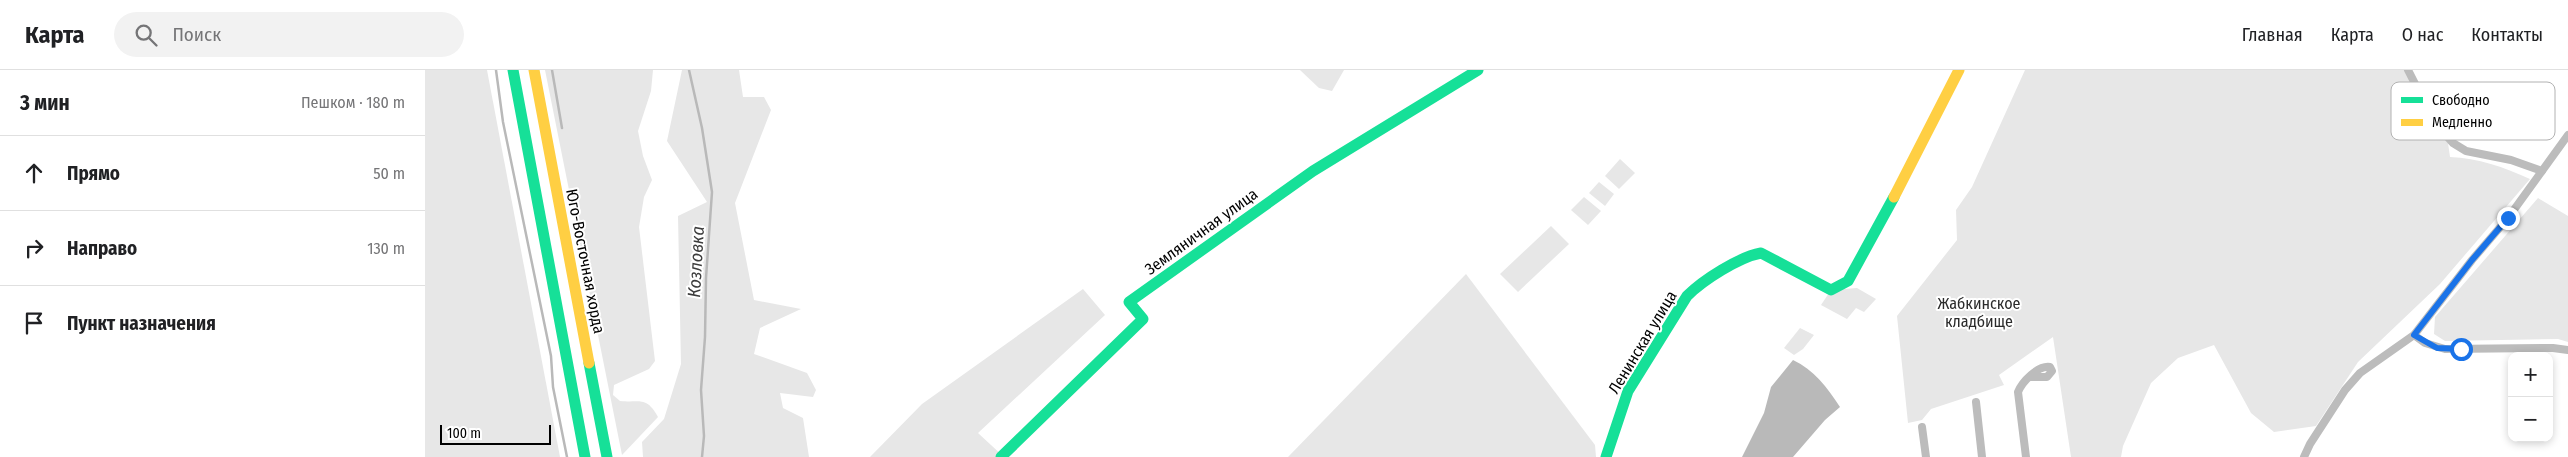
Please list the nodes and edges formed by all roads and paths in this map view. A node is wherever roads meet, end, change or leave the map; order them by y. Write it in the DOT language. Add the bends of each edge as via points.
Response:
graph roads {
  1 [pos="513,70"];
  2 [pos="534,70"];
  3 [pos="1478,70"];
  4 [pos="1959,70"];
  5 [pos="2408,70"];
  6 [pos="2414,82"];
  7 [pos="2568,135"];
  8 [pos="2450,140"];
  9 [pos="2542,171"];
  10 [pos="2414,335"];
  11 [pos="2568,350"];
  12 [pos="2030,377"];
  13 [pos="1976,402"];
  14 [pos="1923,427"];
  15 [pos="585,457"];
  16 [pos="607,457"];
  17 [pos="1001,457"];
  18 [pos="1606,457"];
  19 [pos="1926,457"];
  20 [pos="1982,457"];
  21 [pos="2026,457"];
  22 [pos="2304,457"];
  1 -- 15 [label="street"];
  2 -- 16 [label="street, Юго-Восточная хорда"];
  3 -- 17 [label="street, Земляничная улица" via="1313,171 1129,302 1143,319"];
  4 -- 18 [label="street, Ленинская улица" via="1848,281 1831,290 1761,253 1750,255 1696,287 1687,296 1628,391"];
  5 -- 6 [label="street"];
  7 -- 9 [label="street"];
  8 -- 9 [label="street" via="2466,151 2511,160"];
  9 -- 10 [label="street"];
  10 -- 11 [label="street" via="2425,343 2445,349"];
  10 -- 22 [label="street" via="2360,373 2345,390"];
  12 -- 21 [label="street" via="2021,384 2018,392"];
  13 -- 20 [label="street"];
  14 -- 19 [label="street"];
}
